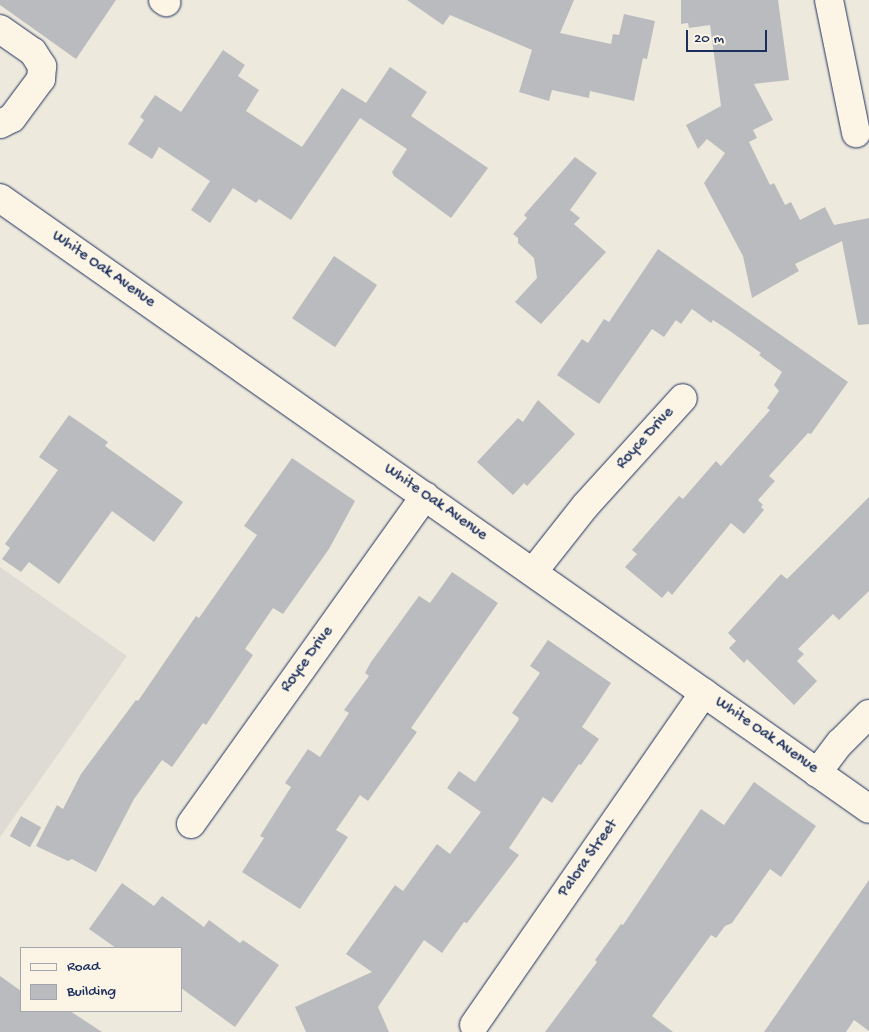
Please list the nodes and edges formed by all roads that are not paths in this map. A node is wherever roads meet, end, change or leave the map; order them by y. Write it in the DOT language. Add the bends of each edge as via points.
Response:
graph roads {
  1 [pos="829,0"];
  2 [pos="0,29"];
  3 [pos="0,124"];
  4 [pos="856,133"];
  5 [pos="0,198"];
  6 [pos="683,398"];
  7 [pos="425,496"];
  8 [pos="533,572"];
  9 [pos="704,693"];
  10 [pos="869,714"];
  11 [pos="817,773"];
  12 [pos="869,809"];
  13 [pos="191,824"];
  14 [pos="474,1025"];
  1 -- 4 [label="street"];
  2 -- 3 [label="street" via="33,52 42,66 41,79 12,118"];
  5 -- 7 [label="street, White Oak Avenue"];
  6 -- 8 [label="street, Royce Drive" via="586,505"];
  7 -- 8 [label="street, White Oak Avenue"];
  7 -- 13 [label="street, Royce Drive"];
  8 -- 9 [label="street, White Oak Avenue"];
  9 -- 11 [label="street, White Oak Avenue"];
  9 -- 14 [label="street, Palora Street"];
  10 -- 11 [label="street" via="837,746"];
  11 -- 12 [label="street, White Oak Avenue"];
}
